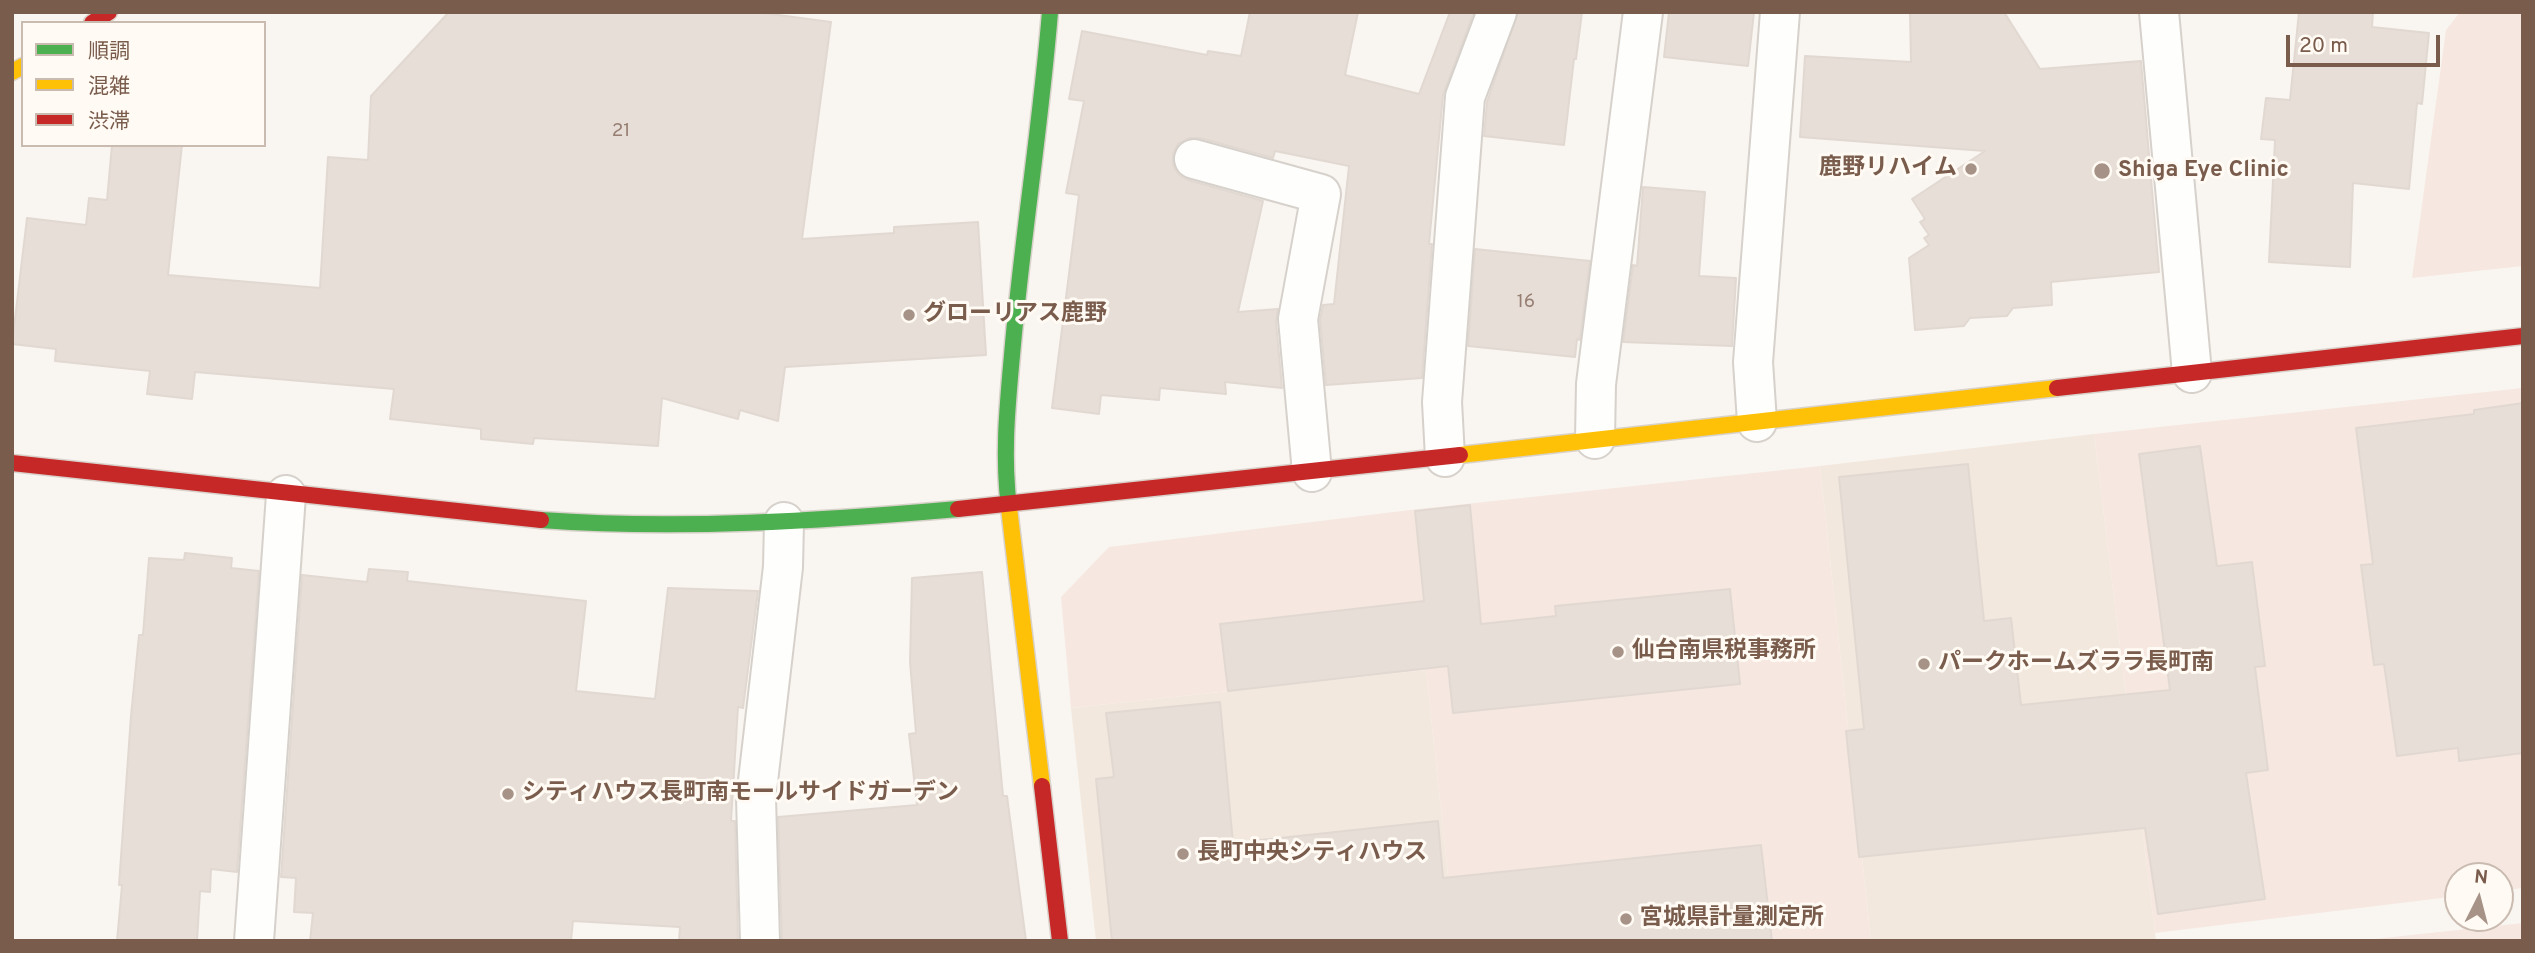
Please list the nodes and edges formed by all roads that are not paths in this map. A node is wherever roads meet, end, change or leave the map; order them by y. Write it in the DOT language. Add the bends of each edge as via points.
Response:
graph roads {
  1 [pos="1050,12"];
  2 [pos="1497,12"];
  3 [pos="1643,12"];
  4 [pos="1780,12"];
  5 [pos="2159,12"];
  6 [pos="1194,159"];
  7 [pos="2523,336"];
  8 [pos="2193,373"];
  9 [pos="1756,422"];
  10 [pos="1595,439"];
  11 [pos="1445,457"];
  12 [pos="12,463"];
  13 [pos="1312,472"];
  14 [pos="286,495"];
  15 [pos="1008,504"];
  16 [pos="784,522"];
  17 [pos="254,941"];
  18 [pos="760,941"];
  19 [pos="1060,941"];
  1 -- 15 [label="main road" via="1044,99 1021,252 1004,446"];
  2 -- 11 [label="street" via="1465,97 1443,402"];
  3 -- 10 [label="street" via="1596,384"];
  4 -- 9 [label="street" via="1753,362"];
  5 -- 8 [label="street"];
  6 -- 13 [label="street" via="1321,194 1298,319"];
  7 -- 8 [label="main road"];
  8 -- 9 [label="main road"];
  9 -- 10 [label="main road"];
  10 -- 11 [label="main road"];
  11 -- 13 [label="main road"];
  12 -- 14 [label="main road"];
  13 -- 15 [label="main road"];
  14 -- 16 [label="main road" via="571,522"];
  14 -- 17 [label="street"];
  15 -- 16 [label="main road"];
  15 -- 19 [label="main road"];
  16 -- 18 [label="street" via="783,567 756,798"];
}
